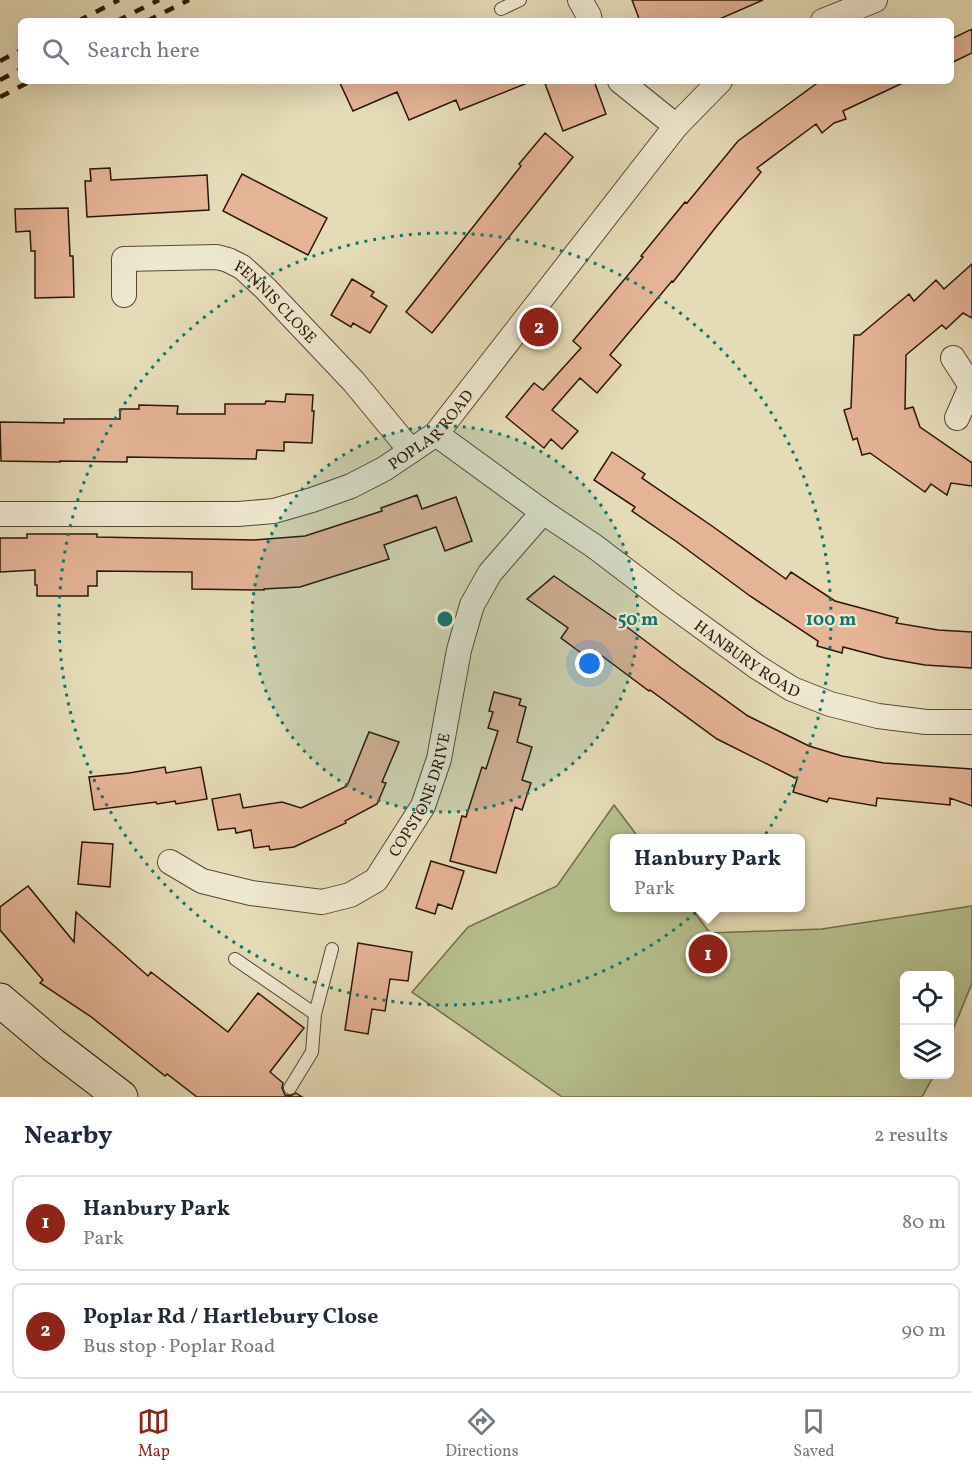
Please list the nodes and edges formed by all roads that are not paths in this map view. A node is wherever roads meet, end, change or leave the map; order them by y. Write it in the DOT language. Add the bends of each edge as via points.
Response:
graph roads {
  1 [pos="520,0"];
  2 [pos="580,0"];
  3 [pos="875,0"];
  4 [pos="501,9"];
  5 [pos="590,18"];
  6 [pos="830,18"];
  7 [pos="624,84"];
  8 [pos="717,84"];
  9 [pos="676,126"];
  10 [pos="124,295"];
  11 [pos="953,358"];
  12 [pos="971,386"];
  13 [pos="957,418"];
  14 [pos="436,434"];
  15 [pos="411,451"];
  16 [pos="543,512"];
  17 [pos="0,514"];
  18 [pos="972,722"];
  19 [pos="170,862"];
  20 [pos="332,949"];
  21 [pos="235,959"];
  22 [pos="0,1000"];
  23 [pos="315,1014"];
  24 [pos="290,1088"];
  25 [pos="121,1097"];
  1 -- 4 [label="lane"];
  2 -- 5 [label="street"];
  3 -- 6 [label="street"];
  7 -- 9 [label="street"];
  8 -- 9 [label="street, POPLAR ROAD"];
  9 -- 14 [label="street, POPLAR ROAD"];
  10 -- 15 [label="street, FENNIS CLOSE" via="124,259 217,257 242,267 354,382"];
  11 -- 12 [label="street"];
  12 -- 13 [label="street"];
  14 -- 15 [label="street, POPLAR ROAD"];
  14 -- 16 [label="street, HANBURY ROAD"];
  15 -- 17 [label="street, POPLAR ROAD" via="351,486 274,511"];
  16 -- 18 [label="street, HANBURY ROAD" via="792,689 878,716"];
  16 -- 19 [label="street, COPSTONE DRIVE" via="490,573 472,605 459,650 439,759 423,806 376,880 350,895 322,902 250,893 202,881"];
  20 -- 23 [label="lane"];
  21 -- 23 [label="lane"];
  22 -- 25 [label="main road"];
  23 -- 24 [label="lane" via="312,1052"];
}
